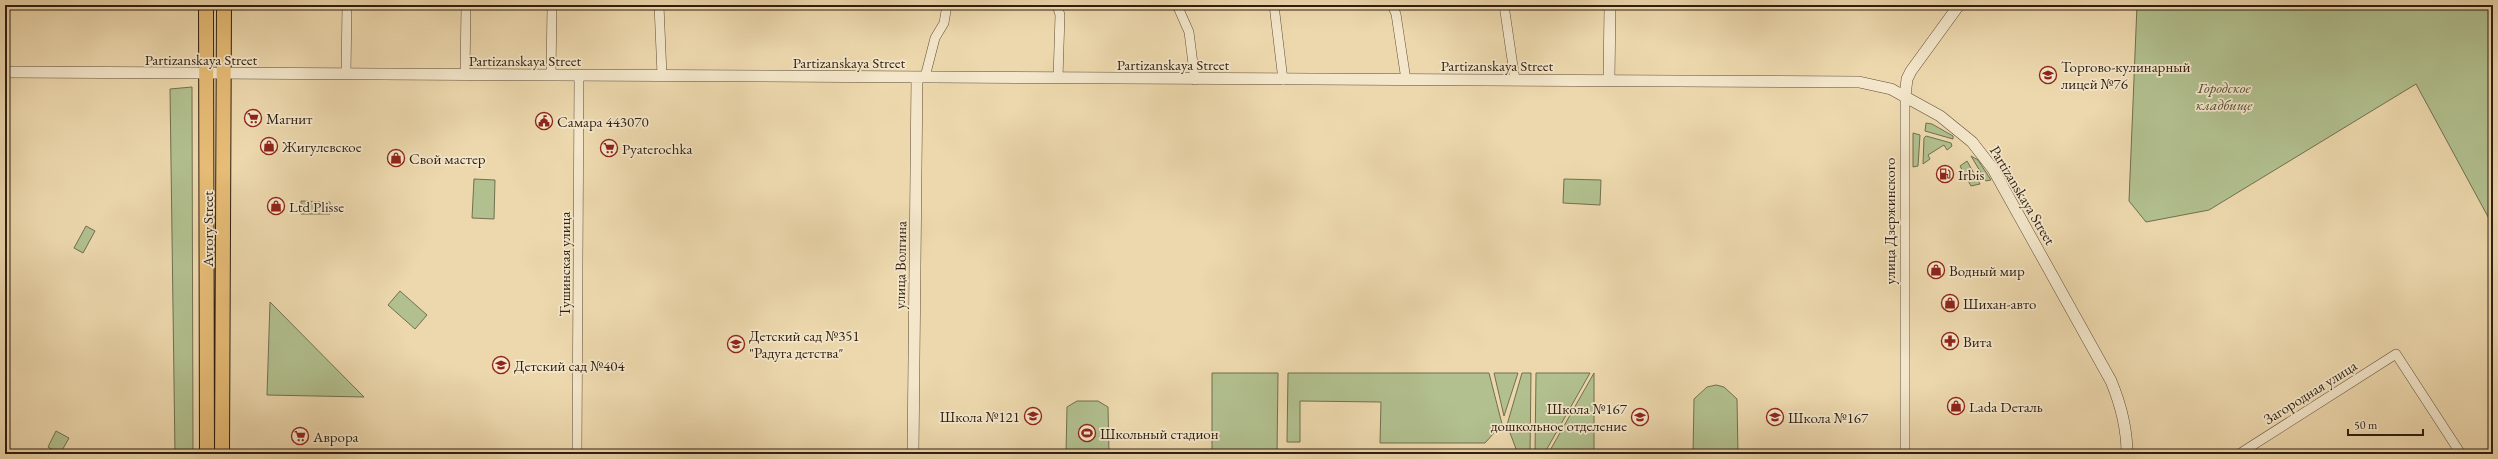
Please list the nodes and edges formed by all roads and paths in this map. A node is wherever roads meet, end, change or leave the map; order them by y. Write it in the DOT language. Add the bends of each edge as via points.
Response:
graph roads {
  1 [pos="206,5"];
  2 [pos="224,5"];
  3 [pos="347,5"];
  4 [pos="466,5"];
  5 [pos="552,5"];
  6 [pos="659,5"];
  7 [pos="947,5"];
  8 [pos="1057,5"];
  9 [pos="1177,5"];
  10 [pos="1274,5"];
  11 [pos="1392,5"];
  12 [pos="1504,5"];
  13 [pos="1610,5"];
  14 [pos="1959,5"];
  15 [pos="5,72"];
  16 [pos="206,74"];
  17 [pos="225,74"];
  18 [pos="346,74"];
  19 [pos="466,74"];
  20 [pos="551,75"];
  21 [pos="580,75"];
  22 [pos="662,76"];
  23 [pos="921,77"];
  24 [pos="1058,78"];
  25 [pos="1195,80"];
  26 [pos="1283,80"];
  27 [pos="1406,80"];
  28 [pos="1515,80"];
  29 [pos="1609,80"];
  30 [pos="1905,96"];
  31 [pos="207,454"];
  32 [pos="222,454"];
  33 [pos="577,454"];
  34 [pos="913,454"];
  35 [pos="1905,454"];
  36 [pos="2127,454"];
  37 [pos="2239,454"];
  38 [pos="2461,454"];
  1 -- 16 [label="main road, Avrory Street"];
  2 -- 17 [label="main road, Avrory Street"];
  3 -- 18 [label="street"];
  4 -- 19 [label="street"];
  5 -- 20 [label="street"];
  6 -- 22 [label="street"];
  7 -- 23 [label="street, улица Волгина" via="944,23 935,38"];
  8 -- 24 [label="street" via="1060,15"];
  9 -- 25 [label="street" via="1189,32"];
  10 -- 26 [label="street"];
  11 -- 27 [label="street" via="1396,14"];
  12 -- 28 [label="street"];
  13 -- 29 [label="street"];
  14 -- 30 [label="street, улица Дзержинского" via="1911,71 1907,79"];
  15 -- 16 [label="street, Partizanskaya Street"];
  16 -- 17 [label="street, Partizanskaya Street"];
  16 -- 31 [label="main road, Avrory Street"];
  17 -- 18 [label="street, Partizanskaya Street"];
  17 -- 32 [label="main road, Avrory Street"];
  18 -- 19 [label="street, Partizanskaya Street"];
  19 -- 20 [label="street, Partizanskaya Street"];
  20 -- 21 [label="street, Partizanskaya Street"];
  21 -- 22 [label="street, Partizanskaya Street"];
  21 -- 33 [label="street, Тушинская улица"];
  22 -- 23 [label="street, Partizanskaya Street"];
  23 -- 24 [label="street, Partizanskaya Street"];
  23 -- 34 [label="street, улица Волгина"];
  24 -- 25 [label="street, Partizanskaya Street"];
  25 -- 26 [label="street, Partizanskaya Street"];
  26 -- 27 [label="street, Partizanskaya Street"];
  27 -- 28 [label="street, Partizanskaya Street"];
  28 -- 29 [label="street, Partizanskaya Street"];
  29 -- 30 [label="street, Partizanskaya Street" via="1859,82 1886,88"];
  30 -- 35 [label="street, улица Дзержинского"];
  30 -- 36 [label="street, Partizanskaya Street" via="1940,116 1967,137 1983,154 2003,186 2111,381 2120,403"];
  37 -- 38 [label="street, Загородная улица" via="2396,354"];
}
